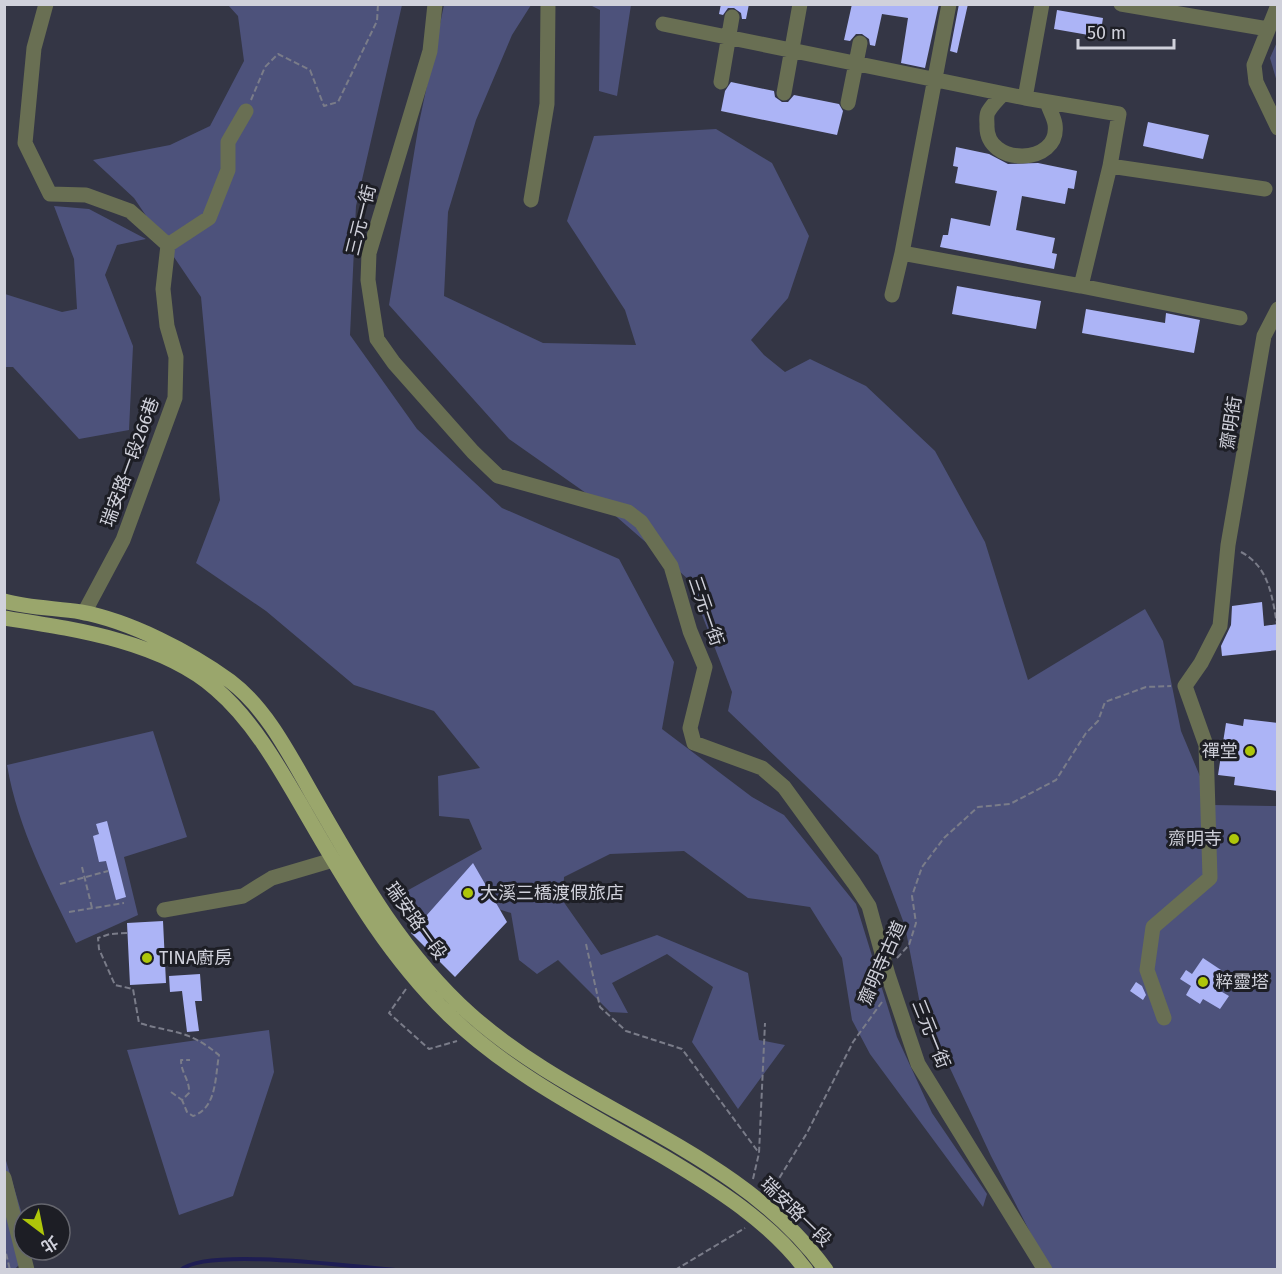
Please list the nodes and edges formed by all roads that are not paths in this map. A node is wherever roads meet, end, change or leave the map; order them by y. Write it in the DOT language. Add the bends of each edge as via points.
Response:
graph roads {
  1 [pos="46,4"];
  2 [pos="435,4"];
  3 [pos="548,4"];
  4 [pos="800,4"];
  5 [pos="949,4"];
  6 [pos="1042,4"];
  7 [pos="1122,4"];
  8 [pos="1278,5"];
  9 [pos="732,17"];
  10 [pos="663,24"];
  11 [pos="1268,29"];
  12 [pos="729,38"];
  13 [pos="860,43"];
  14 [pos="791,51"];
  15 [pos="855,63"];
  16 [pos="935,80"];
  17 [pos="721,82"];
  18 [pos="784,93"];
  19 [pos="1003,94"];
  20 [pos="1025,98"];
  21 [pos="1047,102"];
  22 [pos="848,103"];
  23 [pos="246,111"];
  24 [pos="1278,128"];
  25 [pos="1110,166"];
  26 [pos="1265,189"];
  27 [pos="531,200"];
  28 [pos="168,246"];
  29 [pos="902,253"];
  30 [pos="1081,286"];
  31 [pos="892,296"];
  32 [pos="1278,309"];
  33 [pos="1240,318"];
  34 [pos="4,601"];
  35 [pos="84,613"];
  36 [pos="4,618"];
  37 [pos="339,855"];
  38 [pos="164,910"];
  39 [pos="1164,1018"];
  40 [pos="4,1178"];
  41 [pos="27,1269"];
  42 [pos="806,1269"];
  43 [pos="826,1269"];
  44 [pos="1045,1269"];
  1 -- 28 [label="street" via="34,48 26,143 50,194 86,195 130,211"];
  2 -- 44 [label="street, 三元一街" via="430,51 369,253 368,280 377,339 402,372 498,476 628,512 640,522 671,566 705,667 690,728 694,744 762,768 784,787 868,906 918,1064"];
  3 -- 27 [label="street" via="547,104"];
  4 -- 14 [label="street"];
  5 -- 16 [label="street"];
  6 -- 20 [label="street"];
  7 -- 11 [label="street"];
  8 -- 11 [label="street"];
  9 -- 12 [label="street"];
  10 -- 12 [label="street"];
  11 -- 24 [label="street" via="1254,65 1256,82"];
  12 -- 14 [label="street"];
  12 -- 17 [label="street"];
  13 -- 15 [label="street"];
  14 -- 15 [label="street"];
  14 -- 18 [label="street"];
  15 -- 16 [label="street"];
  15 -- 22 [label="street"];
  16 -- 19 [label="street"];
  16 -- 29 [label="street"];
  19 -- 20 [label="street"];
  19 -- 21 [label="street" via="987,113 990,142 1000,152 1029,158 1042,152 1053,138 1055,124"];
  20 -- 21 [label="street"];
  21 -- 25 [label="street" via="1119,114"];
  23 -- 28 [label="street" via="228,142 228,170 209,218"];
  25 -- 26 [label="street"];
  25 -- 30 [label="street"];
  28 -- 35 [label="street, 瑞安路一段266巷" via="163,289 167,326 176,357 176,398 123,540"];
  29 -- 30 [label="street"];
  29 -- 31 [label="street"];
  30 -- 33 [label="street"];
  32 -- 39 [label="street, 齋明街" via="1264,336 1228,545 1220,626 1202,663 1185,686 1206,745 1210,878 1153,927 1147,970"];
  34 -- 35 [label="main road, 瑞安路一段"];
  35 -- 37 [label="main road, 瑞安路一段" via="160,639 232,683 280,740"];
  36 -- 37 [label="main road, 瑞安路一段" via="79,630 146,650 216,688 261,742"];
  37 -- 38 [label="street" via="272,878 243,897"];
  37 -- 42 [label="main road, 瑞安路一段" via="370,922 413,979 473,1036 549,1090 735,1201"];
  37 -- 43 [label="main road, 瑞安路一段" via="425,969 471,1015 519,1051 717,1170 764,1204"];
  40 -- 41 [label="street"];
}
